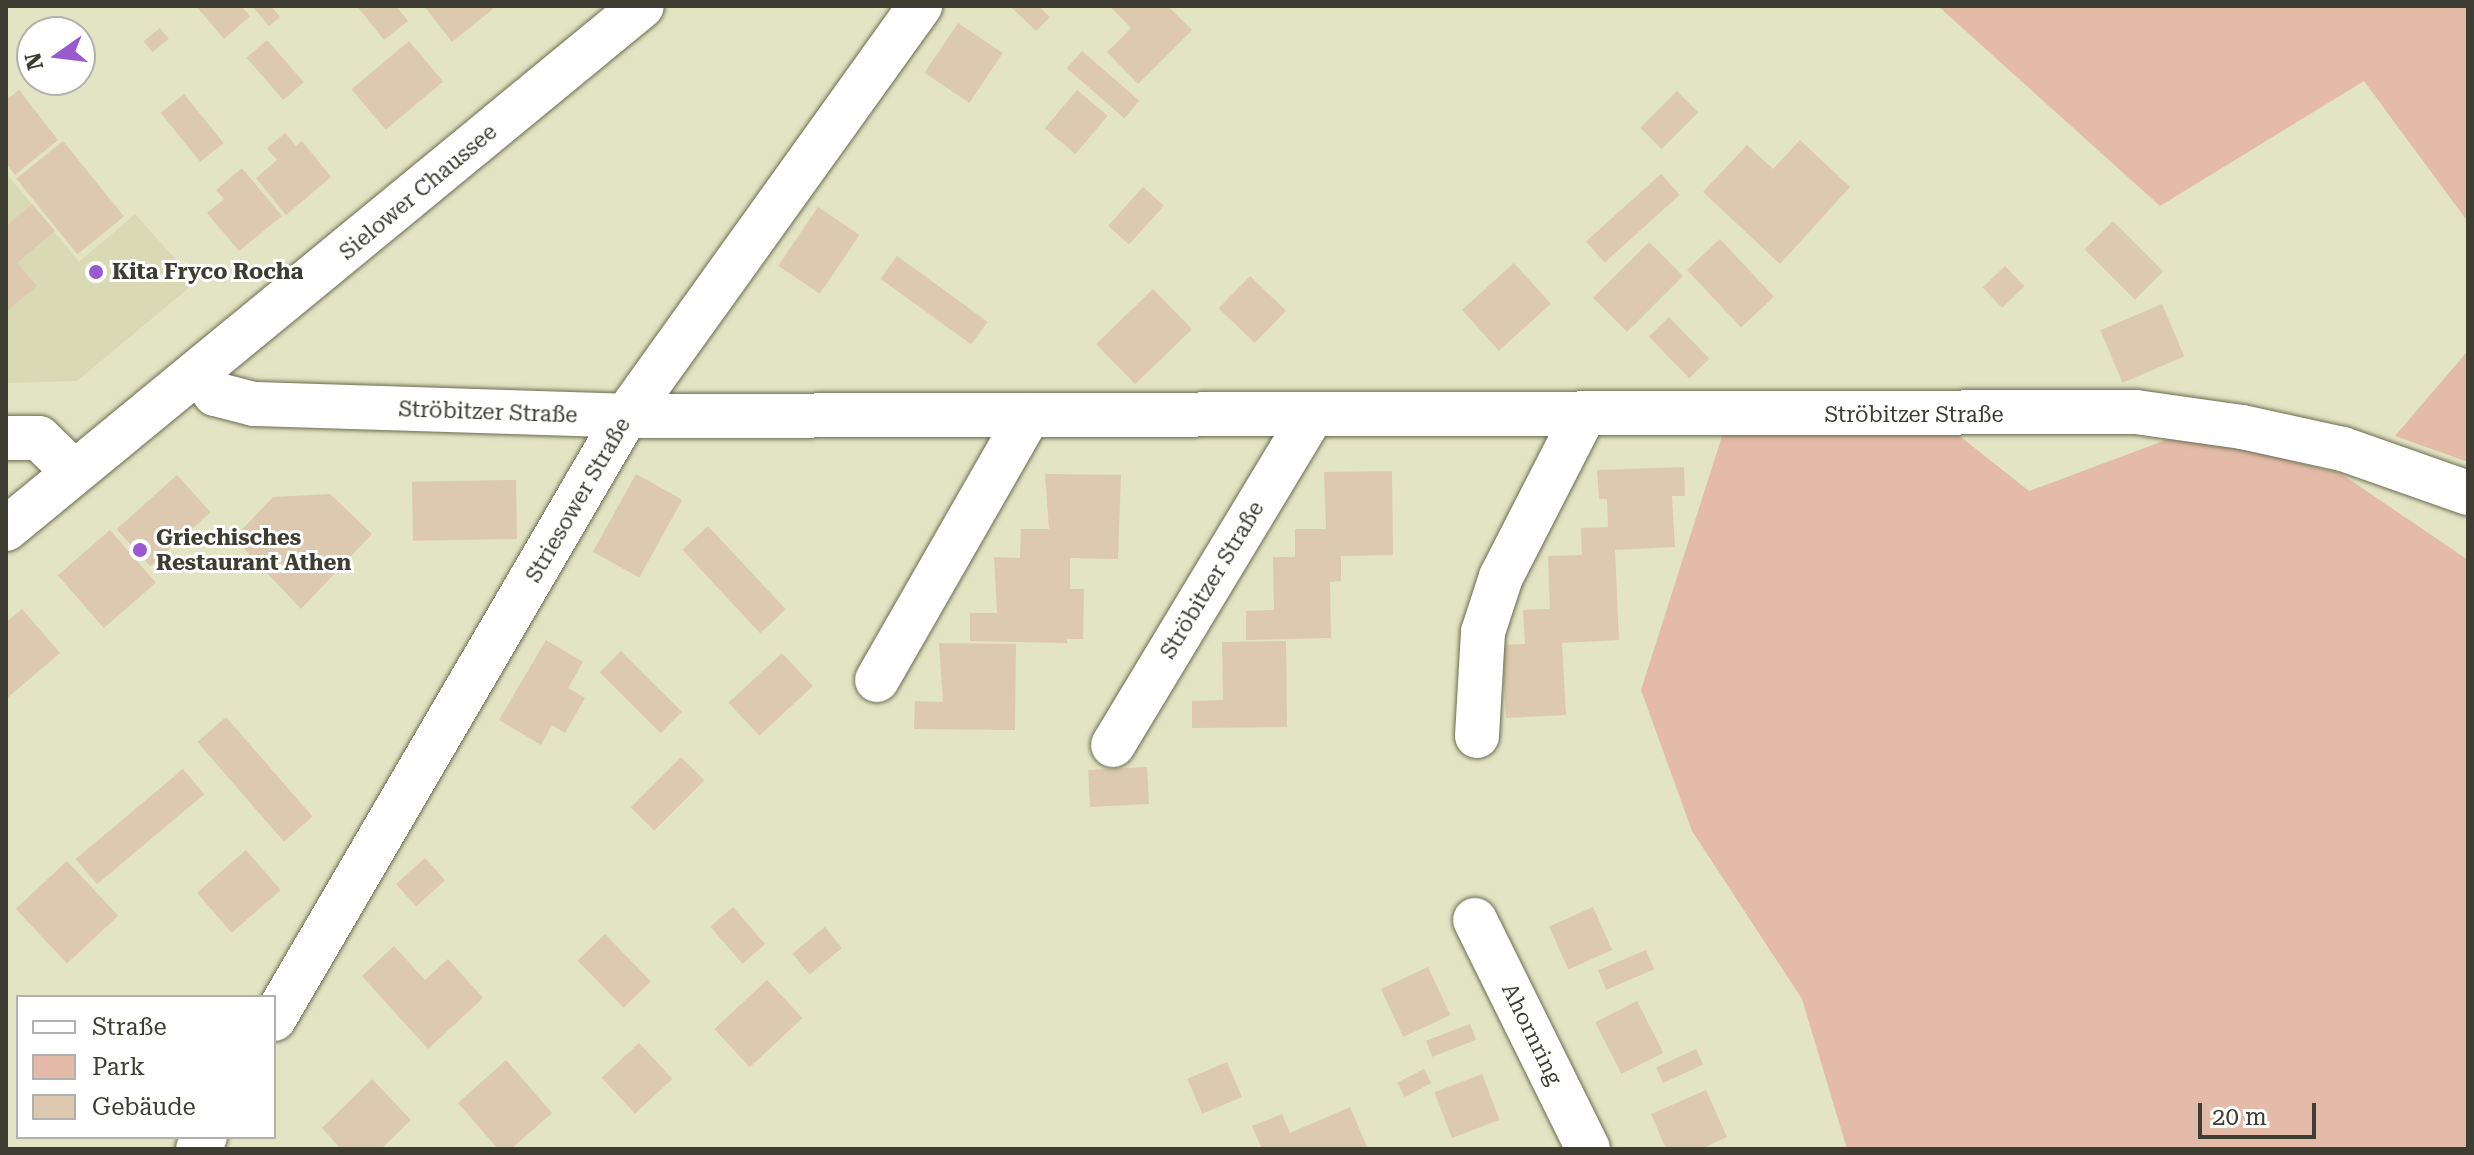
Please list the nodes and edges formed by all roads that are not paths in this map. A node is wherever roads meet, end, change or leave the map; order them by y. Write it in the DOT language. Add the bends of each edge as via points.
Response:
graph roads {
  1 [pos="642,6"];
  2 [pos="920,6"];
  3 [pos="198,372"];
  4 [pos="1029,415"];
  5 [pos="1312,415"];
  6 [pos="1584,415"];
  7 [pos="626,416"];
  8 [pos="6,438"];
  9 [pos="74,472"];
  10 [pos="2468,493"];
  11 [pos="6,529"];
  12 [pos="877,680"];
  13 [pos="1477,736"];
  14 [pos="1113,745"];
  15 [pos="1475,920"];
  16 [pos="276,1016"];
  17 [pos="1588,1149"];
  1 -- 3 [label="street, Sielower Chaussee"];
  2 -- 7 [label="street, Striesower Straße"];
  3 -- 7 [label="street, Ströbitzer Straße" via="215,394 254,404"];
  3 -- 9 [label="street, Sielower Chaussee"];
  4 -- 5 [label="street, Ströbitzer Straße"];
  4 -- 7 [label="street, Ströbitzer Straße"];
  4 -- 12 [label="street"];
  5 -- 6 [label="street, Ströbitzer Straße"];
  5 -- 14 [label="street, Ströbitzer Straße"];
  6 -- 10 [label="street, Ströbitzer Straße" via="2136,412 2343,449"];
  6 -- 13 [label="street" via="1501,577 1483,632"];
  7 -- 16 [label="street, Striesower Straße"];
  8 -- 9 [label="street" via="39,438"];
  9 -- 11 [label="street, Sielower Chaussee"];
  15 -- 17 [label="street, Ahornring"];
}
